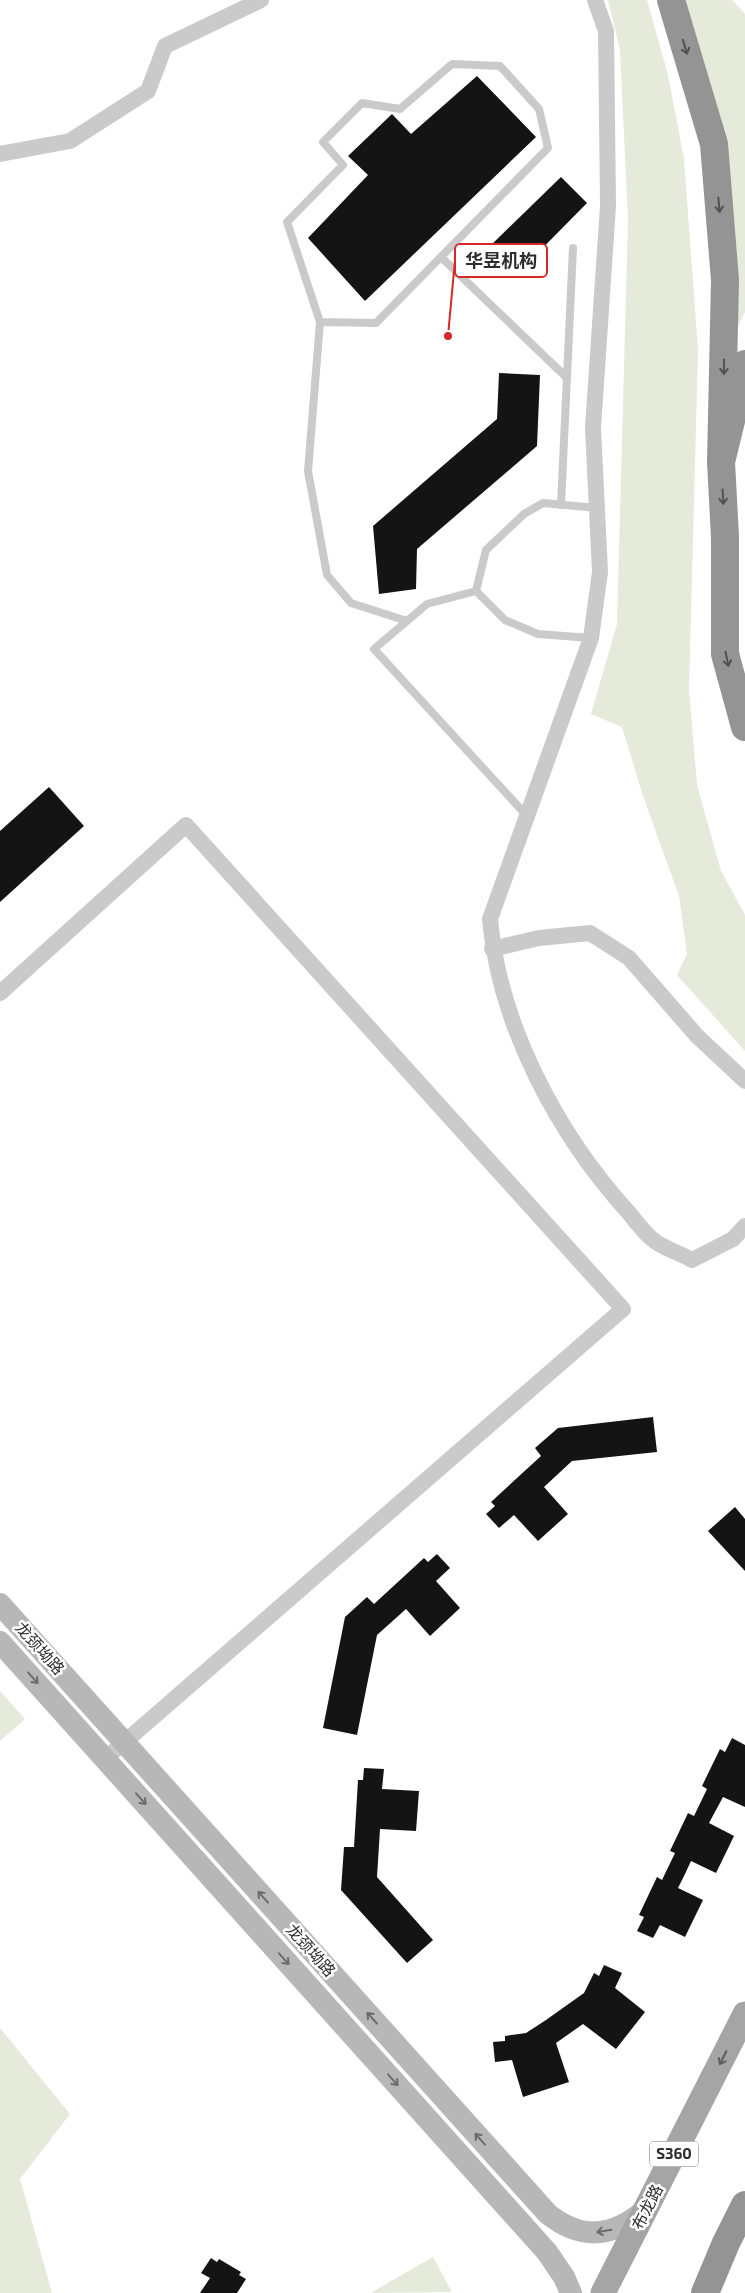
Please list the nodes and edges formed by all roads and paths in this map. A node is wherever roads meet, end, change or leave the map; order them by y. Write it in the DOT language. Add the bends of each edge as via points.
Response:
graph roads {
  1 [pos="261,0"];
  2 [pos="595,0"];
  3 [pos="671,0"];
  4 [pos="0,154"];
  5 [pos="573,248"];
  6 [pos="441,257"];
  7 [pos="320,322"];
  8 [pos="745,364"];
  9 [pos="567,378"];
  10 [pos="721,462"];
  11 [pos="561,505"];
  12 [pos="597,508"];
  13 [pos="476,591"];
  14 [pos="407,621"];
  15 [pos="591,638"];
  16 [pos="745,727"];
  17 [pos="527,816"];
  18 [pos="492,949"];
  19 [pos="0,993"];
  20 [pos="745,1081"];
  21 [pos="745,1226"];
  22 [pos="0,1604"];
  23 [pos="0,1642"];
  24 [pos="124,1742"];
  25 [pos="105,1759"];
  26 [pos="744,2016"];
  27 [pos="525,2189"];
  28 [pos="745,2190"];
  29 [pos="745,2205"];
  30 [pos="506,2206"];
  31 [pos="646,2209"];
  32 [pos="726,2242"];
  33 [pos="613,2281"];
  34 [pos="571,2293"];
  35 [pos="603,2293"];
  36 [pos="705,2293"];
  1 -- 4 [label="street" via="165,46 148,91 70,141"];
  2 -- 12 [label="street" via="606,31 608,206 593,428"];
  3 -- 10 [label="highway, one-way" via="714,144 725,280"];
  5 -- 9 [label="lane"];
  6 -- 7 [label="lane" via="376,323"];
  6 -- 7 [label="lane" via="548,148 538,109 500,66 452,64 400,109 362,103 323,142 343,165 286,222"];
  6 -- 9 [label="lane"];
  7 -- 14 [label="lane" via="308,471 327,575 351,603"];
  8 -- 10 [label="highway"];
  9 -- 11 [label="lane"];
  10 -- 16 [label="highway, one-way" via="725,654"];
  11 -- 12 [label="lane"];
  11 -- 13 [label="lane" via="543,503 524,514 486,550"];
  12 -- 15 [label="street" via="600,572"];
  13 -- 14 [label="lane" via="427,604"];
  13 -- 15 [label="lane" via="505,620 538,634"];
  14 -- 17 [label="lane" via="374,649"];
  15 -- 17 [label="street"];
  17 -- 18 [label="street" via="490,919"];
  18 -- 20 [label="street" via="539,938 590,933 629,958 697,1036"];
  18 -- 21 [label="street" via="511,1014 536,1076 564,1127 608,1190 653,1240 692,1260 733,1239"];
  19 -- 24 [label="street" via="186,825 623,1310"];
  22 -- 24 [label="main road, 龙颈坳路"];
  23 -- 25 [label="main road, 龙颈坳路, one-way"];
  24 -- 25 [label="street"];
  27 -- 24 [label="main road, 龙颈坳路, one-way"];
  25 -- 30 [label="main road, 龙颈坳路, one-way"];
  26 -- 31 [label="main road, 布龙路 / S360, one-way"];
  27 -- 30 [label="main road"];
  31 -- 27 [label="main road, 龙颈坳路, one-way" via="620,2228 590,2233 560,2224"];
  28 -- 32 [label="highway"];
  29 -- 32 [label="highway"];
  30 -- 34 [label="main road, 龙颈坳路" via="556,2264"];
  31 -- 33 [label="main road, 布龙路 / S360"];
  32 -- 36 [label="highway"];
  33 -- 35 [label="main road, 布龙路 / S360"];
}
